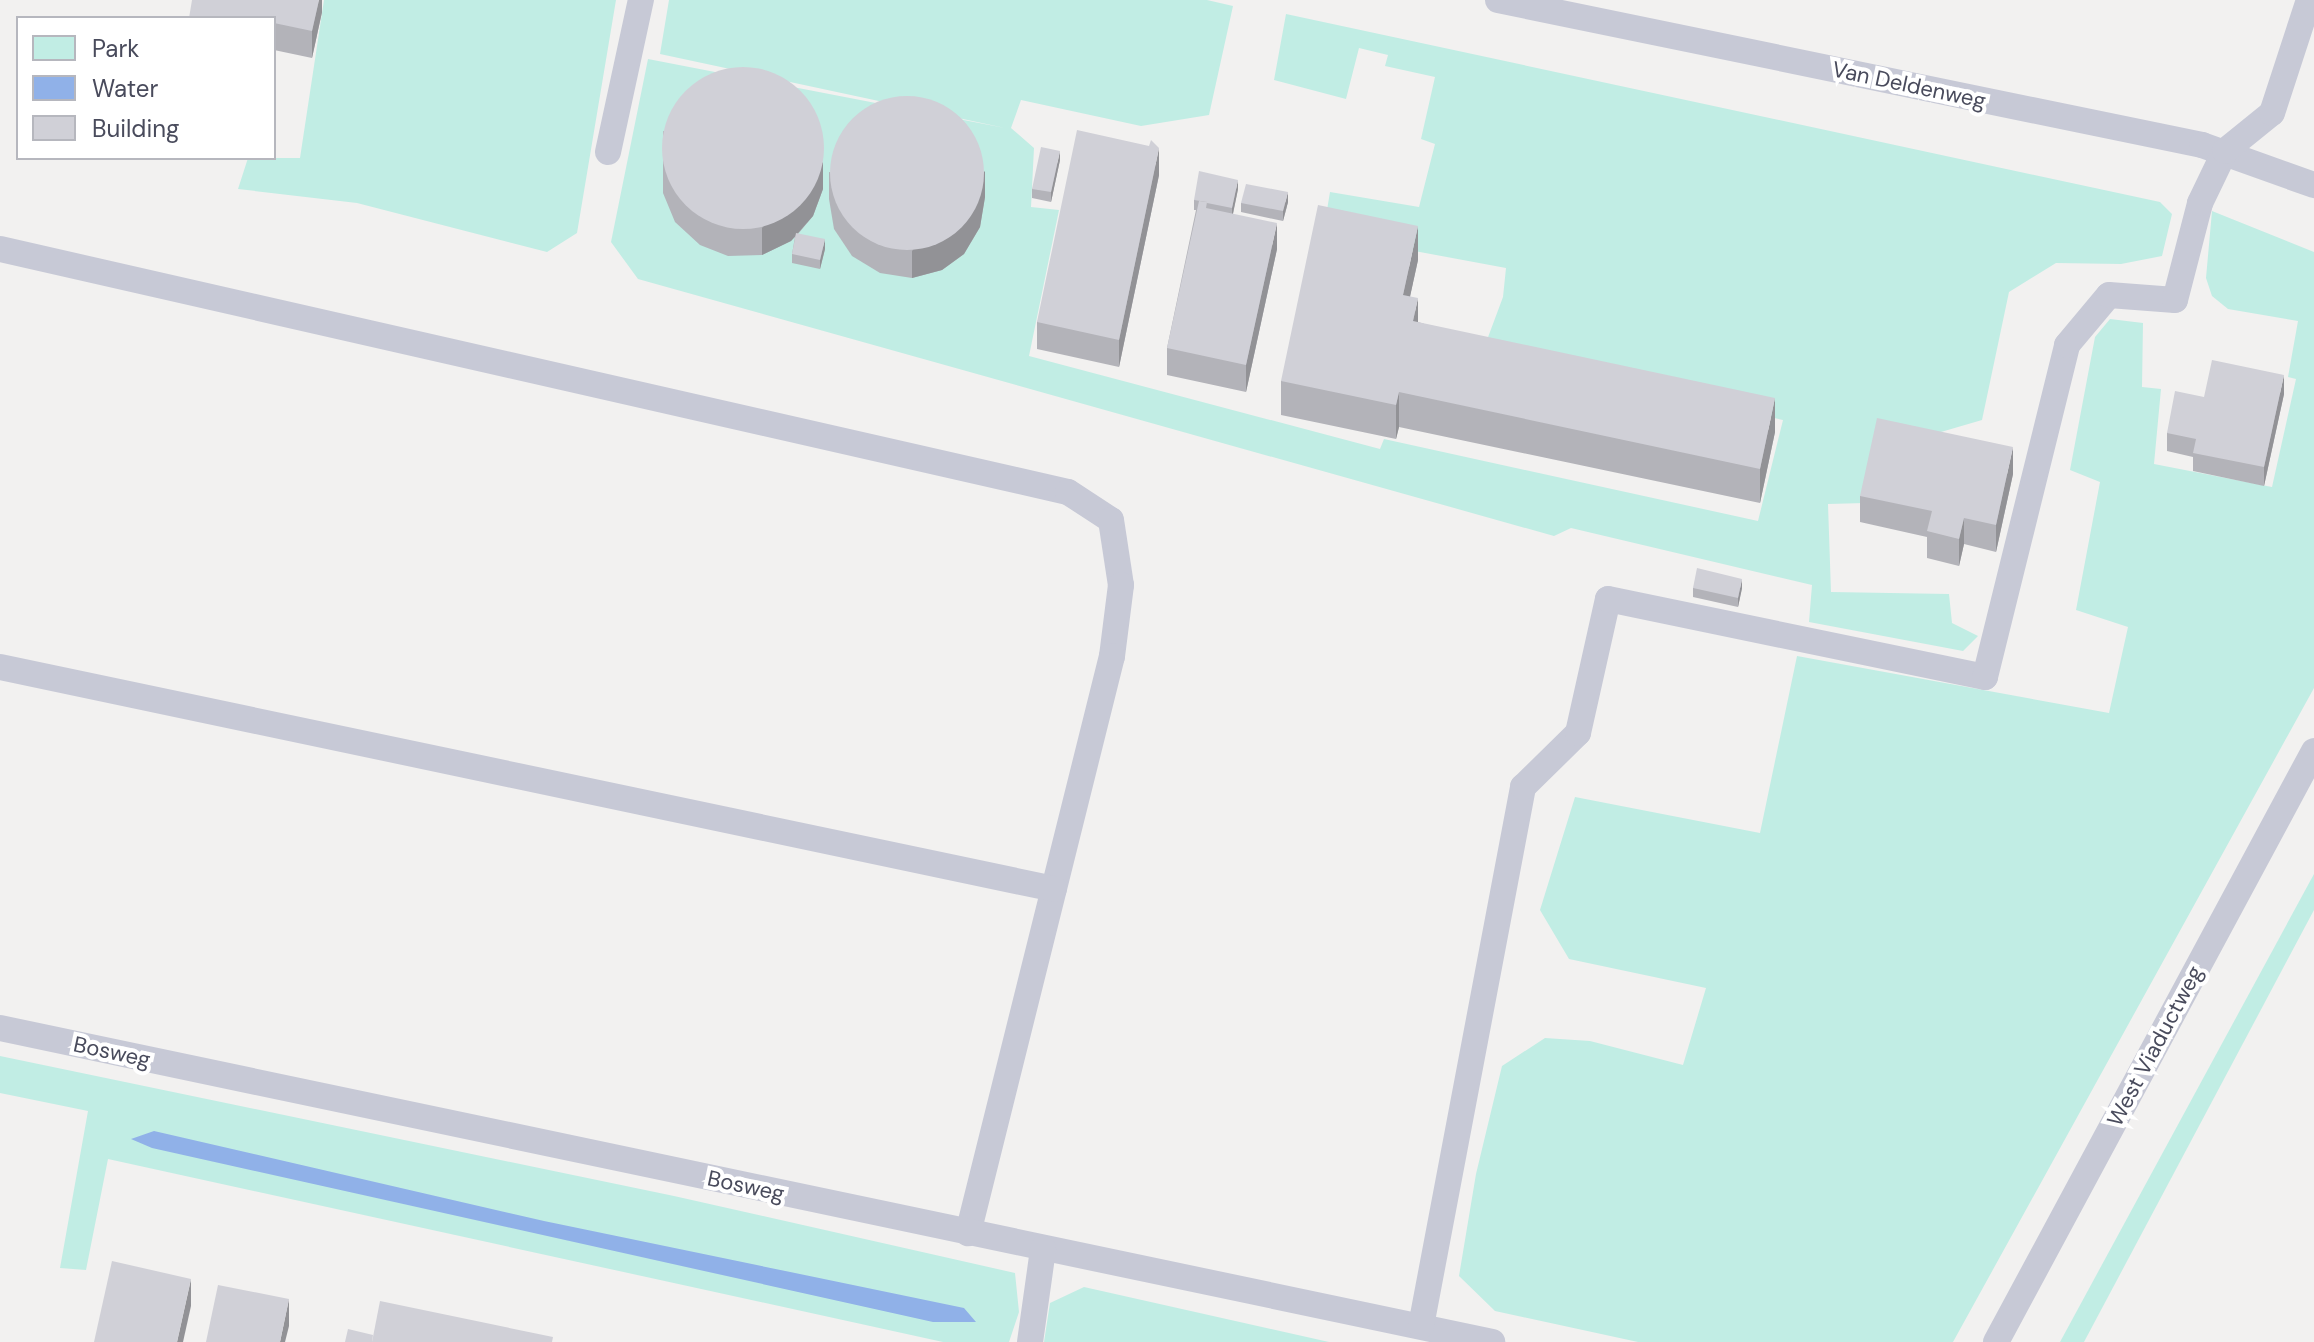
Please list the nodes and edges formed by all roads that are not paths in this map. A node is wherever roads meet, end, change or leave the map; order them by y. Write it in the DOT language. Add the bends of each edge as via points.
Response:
graph roads {
  1 [pos="641,0"];
  2 [pos="1498,0"];
  3 [pos="2309,0"];
  4 [pos="2225,151"];
  5 [pos="608,152"];
  6 [pos="2314,185"];
  7 [pos="0,249"];
  8 [pos="0,667"];
  9 [pos="2314,751"];
  10 [pos="1054,889"];
  11 [pos="0,1028"];
  12 [pos="968,1233"];
  13 [pos="1043,1249"];
  14 [pos="1421,1326"];
  15 [pos="1030,1342"];
  16 [pos="1492,1342"];
  17 [pos="1996,1342"];
  1 -- 5 [label="lane"];
  2 -- 4 [label="lane, Van Deldenweg"];
  3 -- 4 [label="lane" via="2272,113"];
  4 -- 6 [label="lane, Van Deldenweg"];
  4 -- 14 [label="lane" via="2200,203 2175,300 2109,295 2067,345 1985,677 1608,599 1578,733 1523,787"];
  7 -- 10 [label="lane" via="1068,492 1111,520 1121,585 1112,656"];
  8 -- 10 [label="lane"];
  9 -- 17 [label="lane, West Viaductweg"];
  10 -- 12 [label="lane"];
  11 -- 12 [label="lane, Bosweg"];
  12 -- 13 [label="lane, Bosweg"];
  13 -- 14 [label="lane, Bosweg"];
  13 -- 15 [label="lane"];
  14 -- 16 [label="lane, Bosweg"];
}
